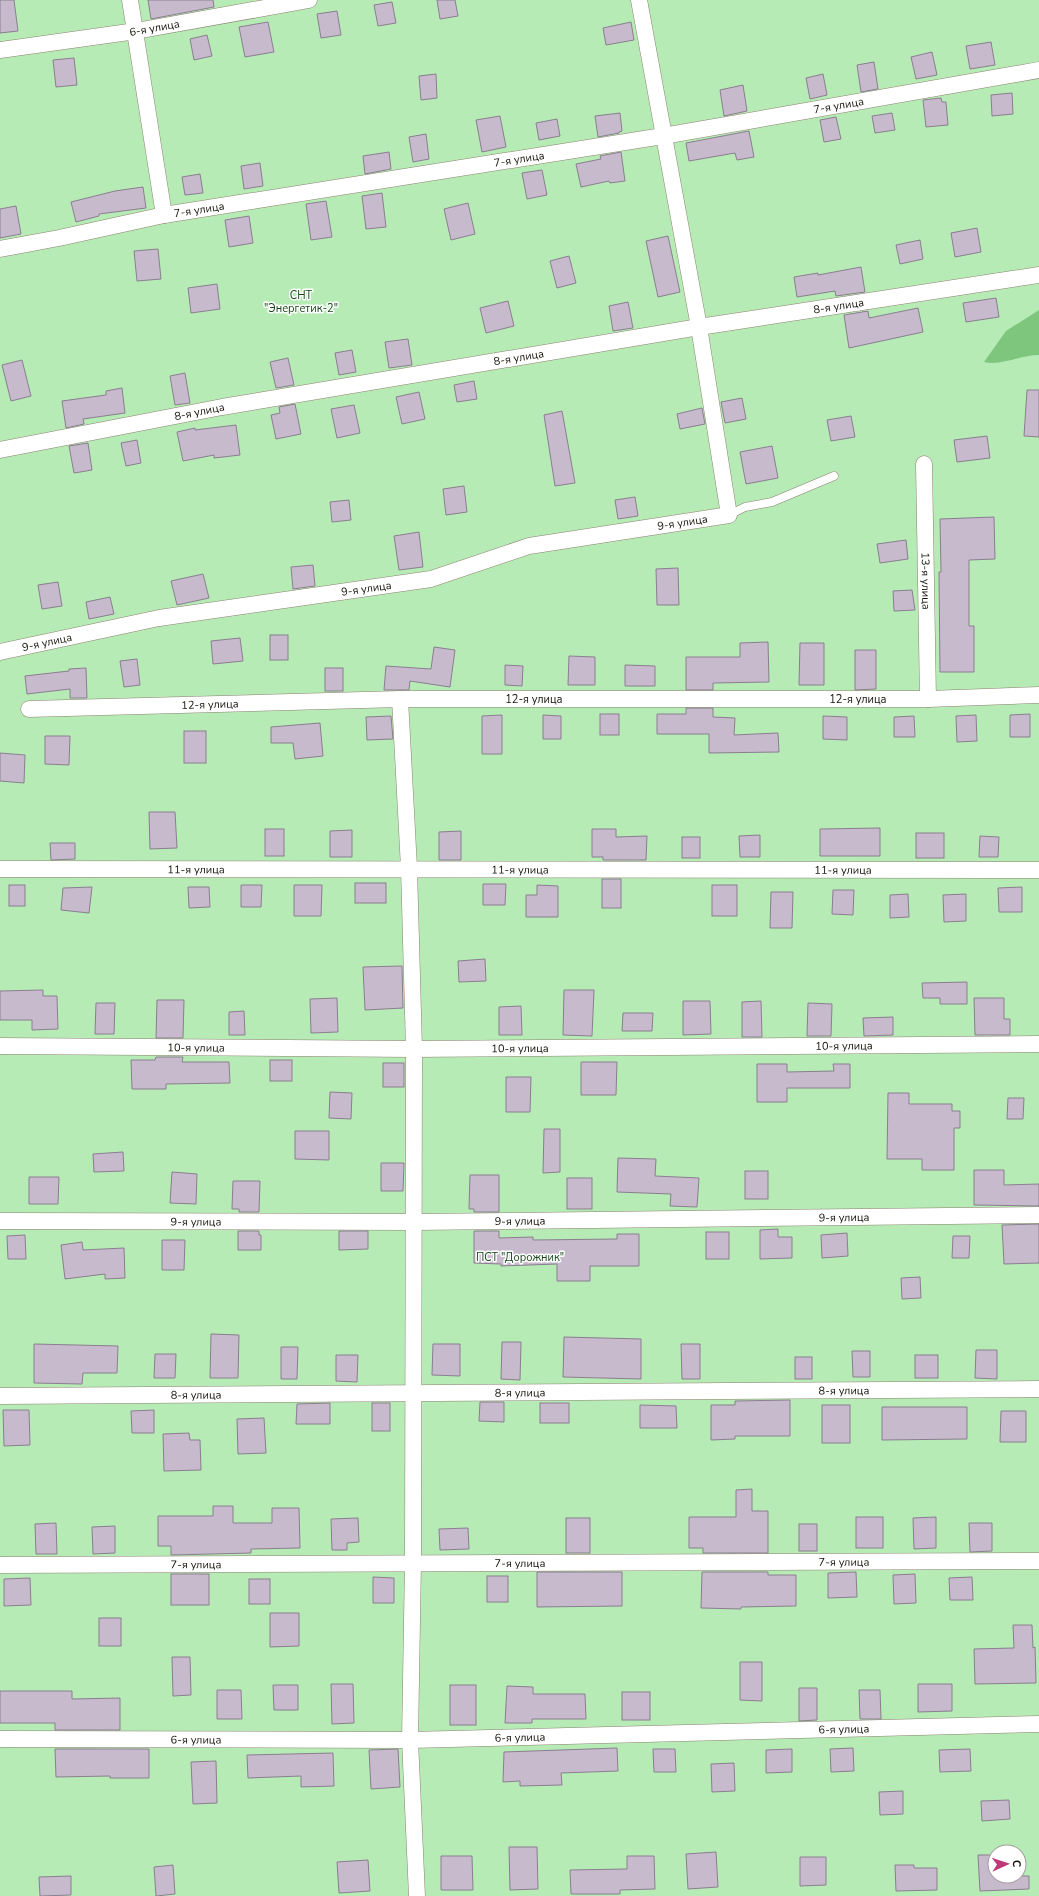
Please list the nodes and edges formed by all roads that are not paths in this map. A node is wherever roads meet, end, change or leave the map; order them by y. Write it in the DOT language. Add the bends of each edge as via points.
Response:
graph roads {
  1 [pos="130,0"];
  2 [pos="309,0"];
  3 [pos="639,0"];
  4 [pos="136,31"];
  5 [pos="0,50"];
  6 [pos="1039,70"];
  7 [pos="663,136"];
  8 [pos="164,215"];
  9 [pos="0,249"];
  10 [pos="1039,275"];
  11 [pos="699,328"];
  12 [pos="0,450"];
  13 [pos="924,464"];
  14 [pos="834,476"];
  15 [pos="729,514"];
  16 [pos="0,652"];
  17 [pos="1039,695"];
  18 [pos="928,699"];
  19 [pos="400,700"];
  20 [pos="28,709"];
  21 [pos="409,868"];
  22 [pos="0,869"];
  23 [pos="1039,870"];
  24 [pos="1039,1044"];
  25 [pos="0,1046"];
  26 [pos="414,1049"];
  27 [pos="1039,1215"];
  28 [pos="0,1221"];
  29 [pos="413,1222"];
  30 [pos="1039,1389"];
  31 [pos="414,1394"];
  32 [pos="0,1396"];
  33 [pos="1039,1561"];
  34 [pos="413,1562"];
  35 [pos="0,1565"];
  36 [pos="1039,1724"];
  37 [pos="0,1739"];
  38 [pos="410,1740"];
  39 [pos="416,1896"];
  1 -- 4 [label="street"];
  2 -- 4 [label="street, 6-я улица"];
  3 -- 7 [label="street"];
  4 -- 5 [label="street, 6-я улица"];
  4 -- 8 [label="street"];
  6 -- 7 [label="street, 7-я улица"];
  7 -- 8 [label="street, 7-я улица"];
  7 -- 11 [label="street"];
  8 -- 9 [label="street, 7-я улица"];
  10 -- 11 [label="street, 8-я улица"];
  11 -- 12 [label="street, 8-я улица" via="222,407"];
  11 -- 15 [label="street"];
  13 -- 18 [label="street, 13-я улица"];
  14 -- 15 [label="lane" via="772,502 745,507"];
  15 -- 16 [label="street, 9-я улица" via="529,546 431,579 159,618"];
  17 -- 18 [label="street, 12-я улица"];
  18 -- 19 [label="street, 12-я улица"];
  19 -- 20 [label="street, 12-я улица"];
  19 -- 21 [label="street"];
  21 -- 22 [label="street, 11-я улица"];
  21 -- 23 [label="street, 11-я улица"];
  21 -- 26 [label="street"];
  24 -- 26 [label="street, 10-я улица"];
  25 -- 26 [label="street, 10-я улица"];
  26 -- 29 [label="street"];
  27 -- 29 [label="street, 9-я улица"];
  28 -- 29 [label="street, 9-я улица"];
  29 -- 31 [label="street"];
  30 -- 31 [label="street, 8-я улица"];
  31 -- 32 [label="street, 8-я улица"];
  31 -- 34 [label="street"];
  33 -- 34 [label="street, 7-я улица"];
  34 -- 35 [label="street, 7-я улица"];
  34 -- 38 [label="street"];
  36 -- 38 [label="street, 6-я улица"];
  37 -- 38 [label="street, 6-я улица"];
  38 -- 39 [label="street"];
}
